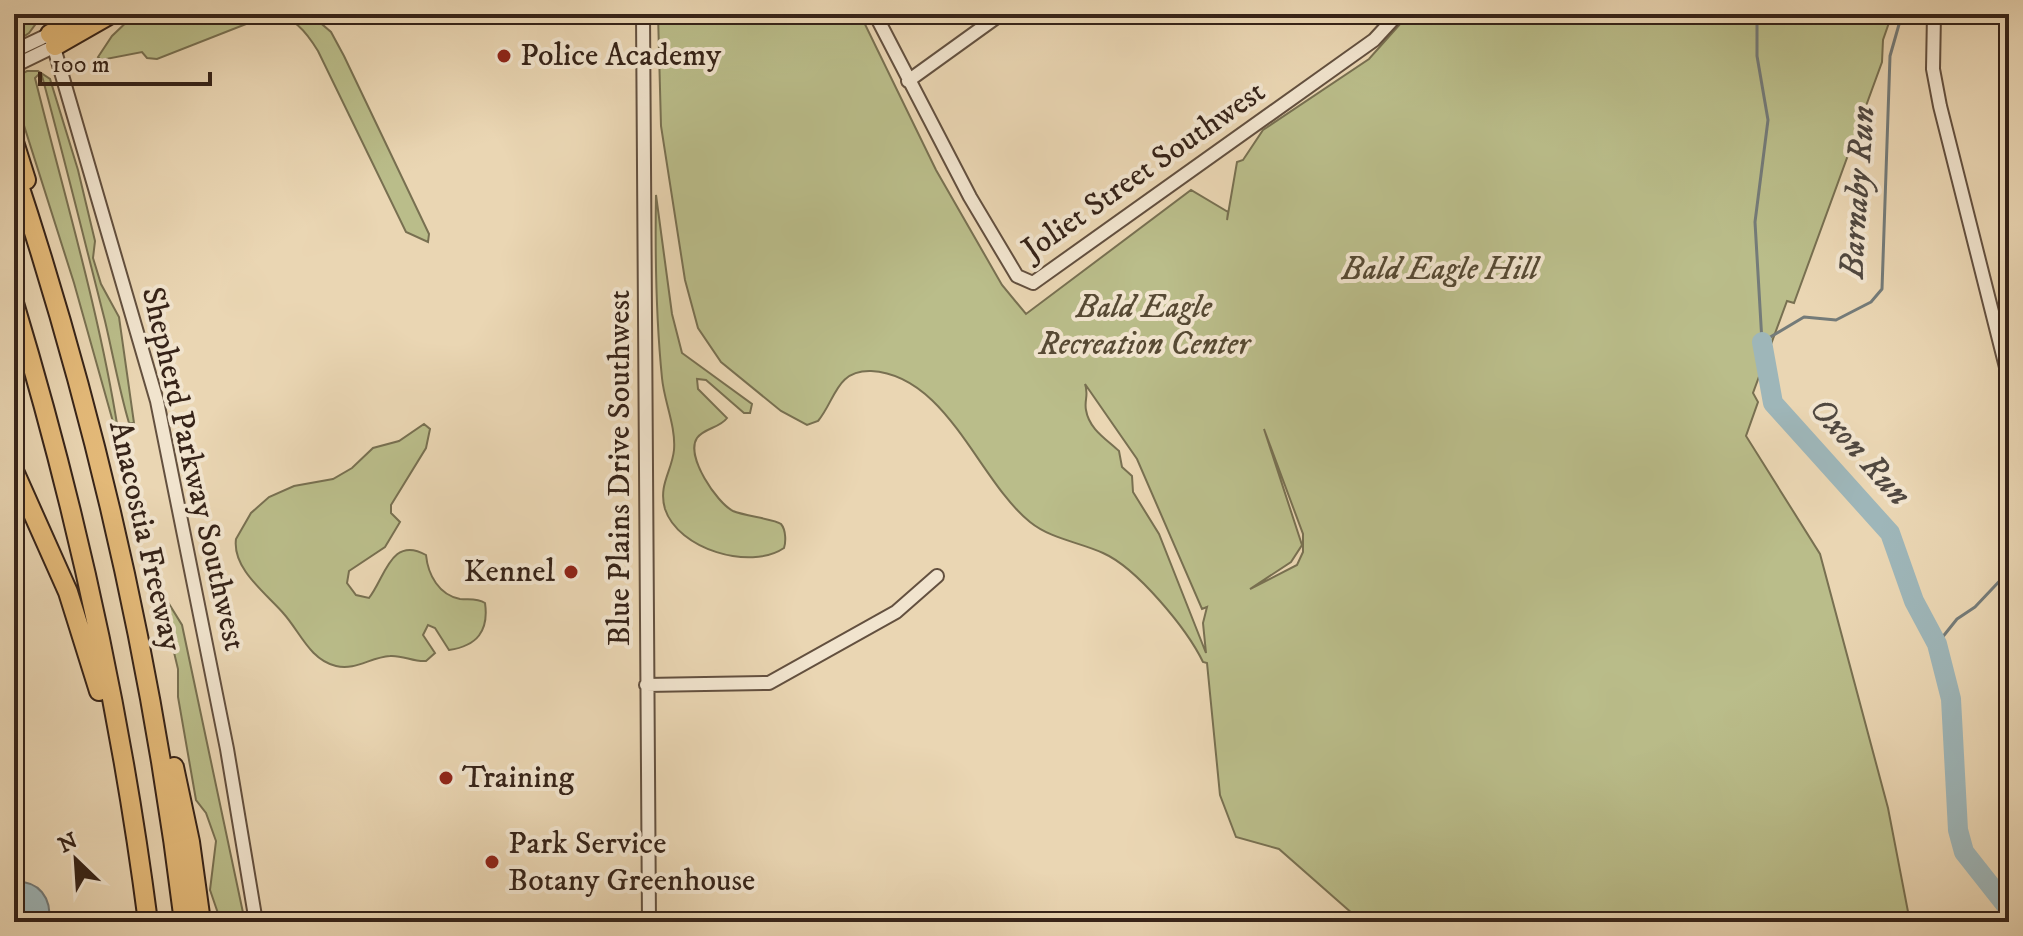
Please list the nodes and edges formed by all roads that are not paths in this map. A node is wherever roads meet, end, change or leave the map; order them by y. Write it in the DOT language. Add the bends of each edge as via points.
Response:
graph roads {
  1 [pos="89,14"];
  2 [pos="111,14"];
  3 [pos="643,14"];
  4 [pos="875,14"];
  5 [pos="1001,14"];
  6 [pos="1398,14"];
  7 [pos="1934,14"];
  8 [pos="53,40"];
  9 [pos="14,51"];
  10 [pos="14,66"];
  11 [pos="908,81"];
  12 [pos="14,142"];
  13 [pos="14,170"];
  14 [pos="45,260"];
  15 [pos="14,303"];
  16 [pos="2009,379"];
  17 [pos="14,471"];
  18 [pos="937,576"];
  19 [pos="142,659"];
  20 [pos="646,685"];
  21 [pos="140,922"];
  22 [pos="148,922"];
  23 [pos="184,922"];
  24 [pos="201,922"];
  25 [pos="256,922"];
  26 [pos="649,922"];
  1 -- 8 [label="highway"];
  2 -- 8 [label="highway"];
  3 -- 20 [label="street, Blue Plains Drive Southwest"];
  4 -- 11 [label="street"];
  5 -- 11 [label="street"];
  6 -- 11 [label="street, Joliet Street Southwest" via="1374,40 1033,283 1021,280 1011,266"];
  7 -- 16 [label="street" via="1933,69 1940,106"];
  8 -- 9 [label="street"];
  8 -- 10 [label="street"];
  8 -- 25 [label="street, Shepherd Parkway Southwest" via="157,401"];
  12 -- 14 [label="highway"];
  13 -- 14 [label="highway, Anacostia Freeway"];
  14 -- 19 [label="highway, Anacostia Freeway" via="99,459"];
  15 -- 22 [label="highway, Anacostia Freeway" via="88,587"];
  17 -- 21 [label="highway" via="57,564 91,660 112,750"];
  18 -- 20 [label="street" via="896,612 769,683"];
  19 -- 23 [label="highway, Anacostia Freeway"];
  19 -- 24 [label="highway" via="166,724"];
  20 -- 26 [label="street, Blue Plains Drive Southwest"];
}
